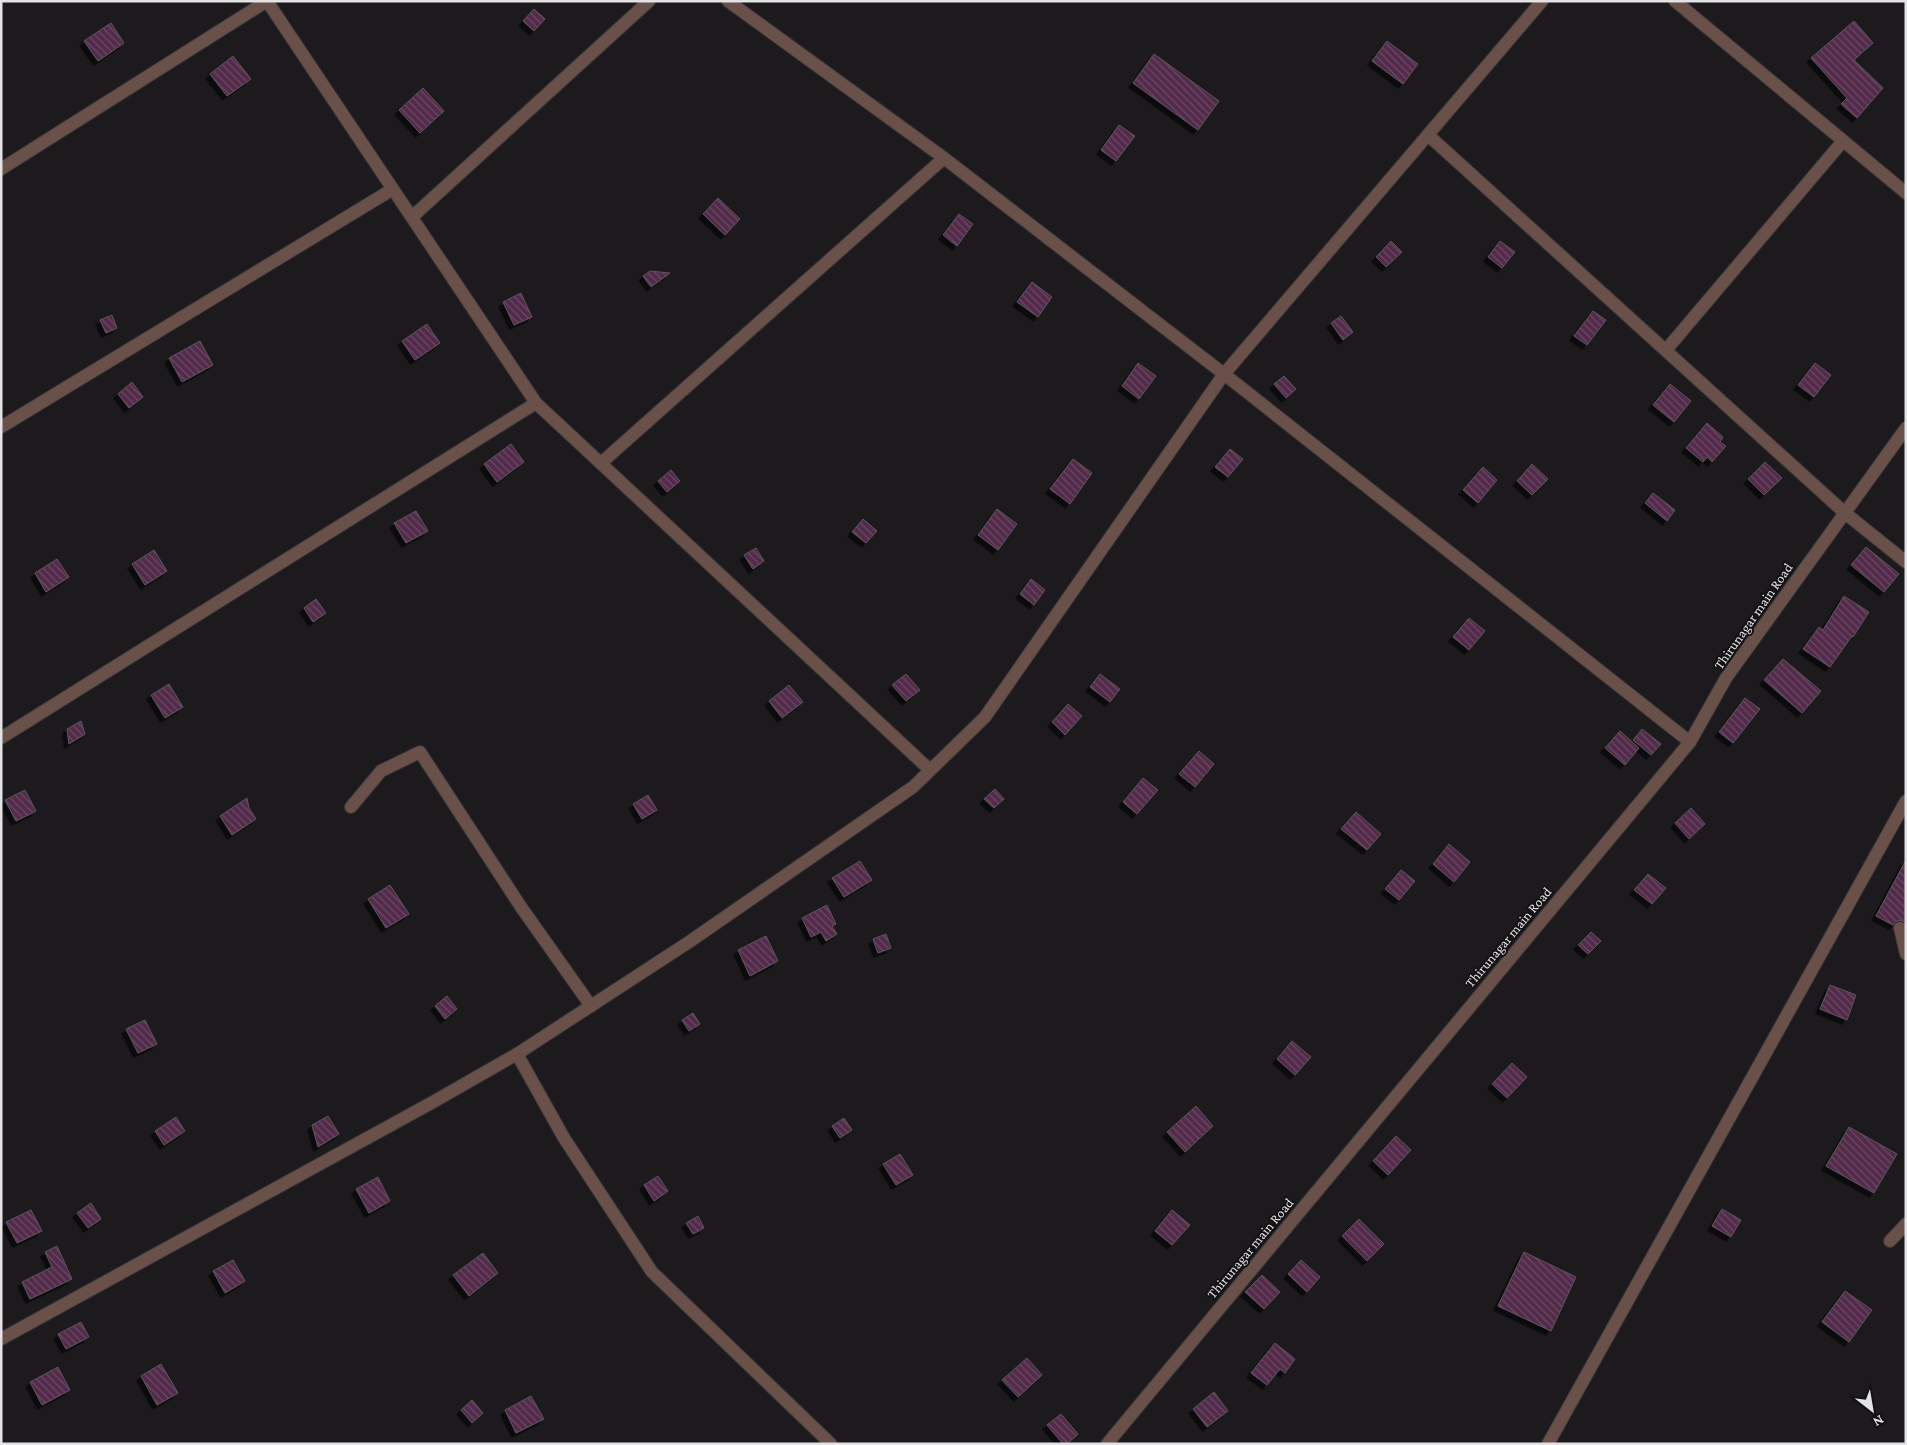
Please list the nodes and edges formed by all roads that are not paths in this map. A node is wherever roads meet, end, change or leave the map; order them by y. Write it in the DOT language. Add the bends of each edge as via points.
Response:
graph roads {
  1 [pos="267,1"];
  2 [pos="649,1"];
  3 [pos="728,1"];
  4 [pos="1542,1"];
  5 [pos="1674,1"];
  6 [pos="1428,135"];
  7 [pos="1843,141"];
  8 [pos="944,158"];
  9 [pos="1,170"];
  10 [pos="393,189"];
  11 [pos="1906,193"];
  12 [pos="412,217"];
  13 [pos="1666,350"];
  14 [pos="1224,374"];
  15 [pos="536,403"];
  16 [pos="1,427"];
  17 [pos="1906,428"];
  18 [pos="601,464"];
  19 [pos="1845,513"];
  20 [pos="1906,562"];
  21 [pos="1,738"];
  22 [pos="1690,742"];
  23 [pos="930,770"];
  24 [pos="1906,801"];
  25 [pos="351,807"];
  26 [pos="1900,928"];
  27 [pos="1906,954"];
  28 [pos="591,1006"];
  29 [pos="517,1054"];
  30 [pos="1906,1224"];
  31 [pos="1890,1241"];
  32 [pos="1,1338"];
  33 [pos="831,1444"];
  34 [pos="1106,1444"];
  35 [pos="1548,1444"];
  1 -- 9 [label="street"];
  1 -- 10 [label="street"];
  2 -- 12 [label="street"];
  3 -- 8 [label="street"];
  4 -- 6 [label="street"];
  5 -- 7 [label="street"];
  6 -- 13 [label="street"];
  6 -- 14 [label="street"];
  7 -- 11 [label="street"];
  7 -- 13 [label="street"];
  8 -- 14 [label="street"];
  8 -- 18 [label="street"];
  10 -- 12 [label="street"];
  10 -- 16 [label="street"];
  12 -- 15 [label="street"];
  13 -- 19 [label="street"];
  14 -- 22 [label="street"];
  14 -- 23 [label="street" via="985,717"];
  15 -- 18 [label="street"];
  15 -- 21 [label="street"];
  17 -- 19 [label="street, Thirunagar main Road"];
  18 -- 23 [label="street"];
  19 -- 20 [label="street"];
  19 -- 22 [label="street, Thirunagar main Road" via="1726,678"];
  22 -- 34 [label="street, Thirunagar main Road"];
  23 -- 28 [label="street" via="905,793"];
  24 -- 35 [label="street"];
  25 -- 28 [label="street" via="381,771 420,752 521,907"];
  26 -- 27 [label="street"];
  28 -- 29 [label="street"];
  29 -- 32 [label="street"];
  29 -- 33 [label="street" via="564,1138 652,1272"];
  30 -- 31 [label="street"];
}
